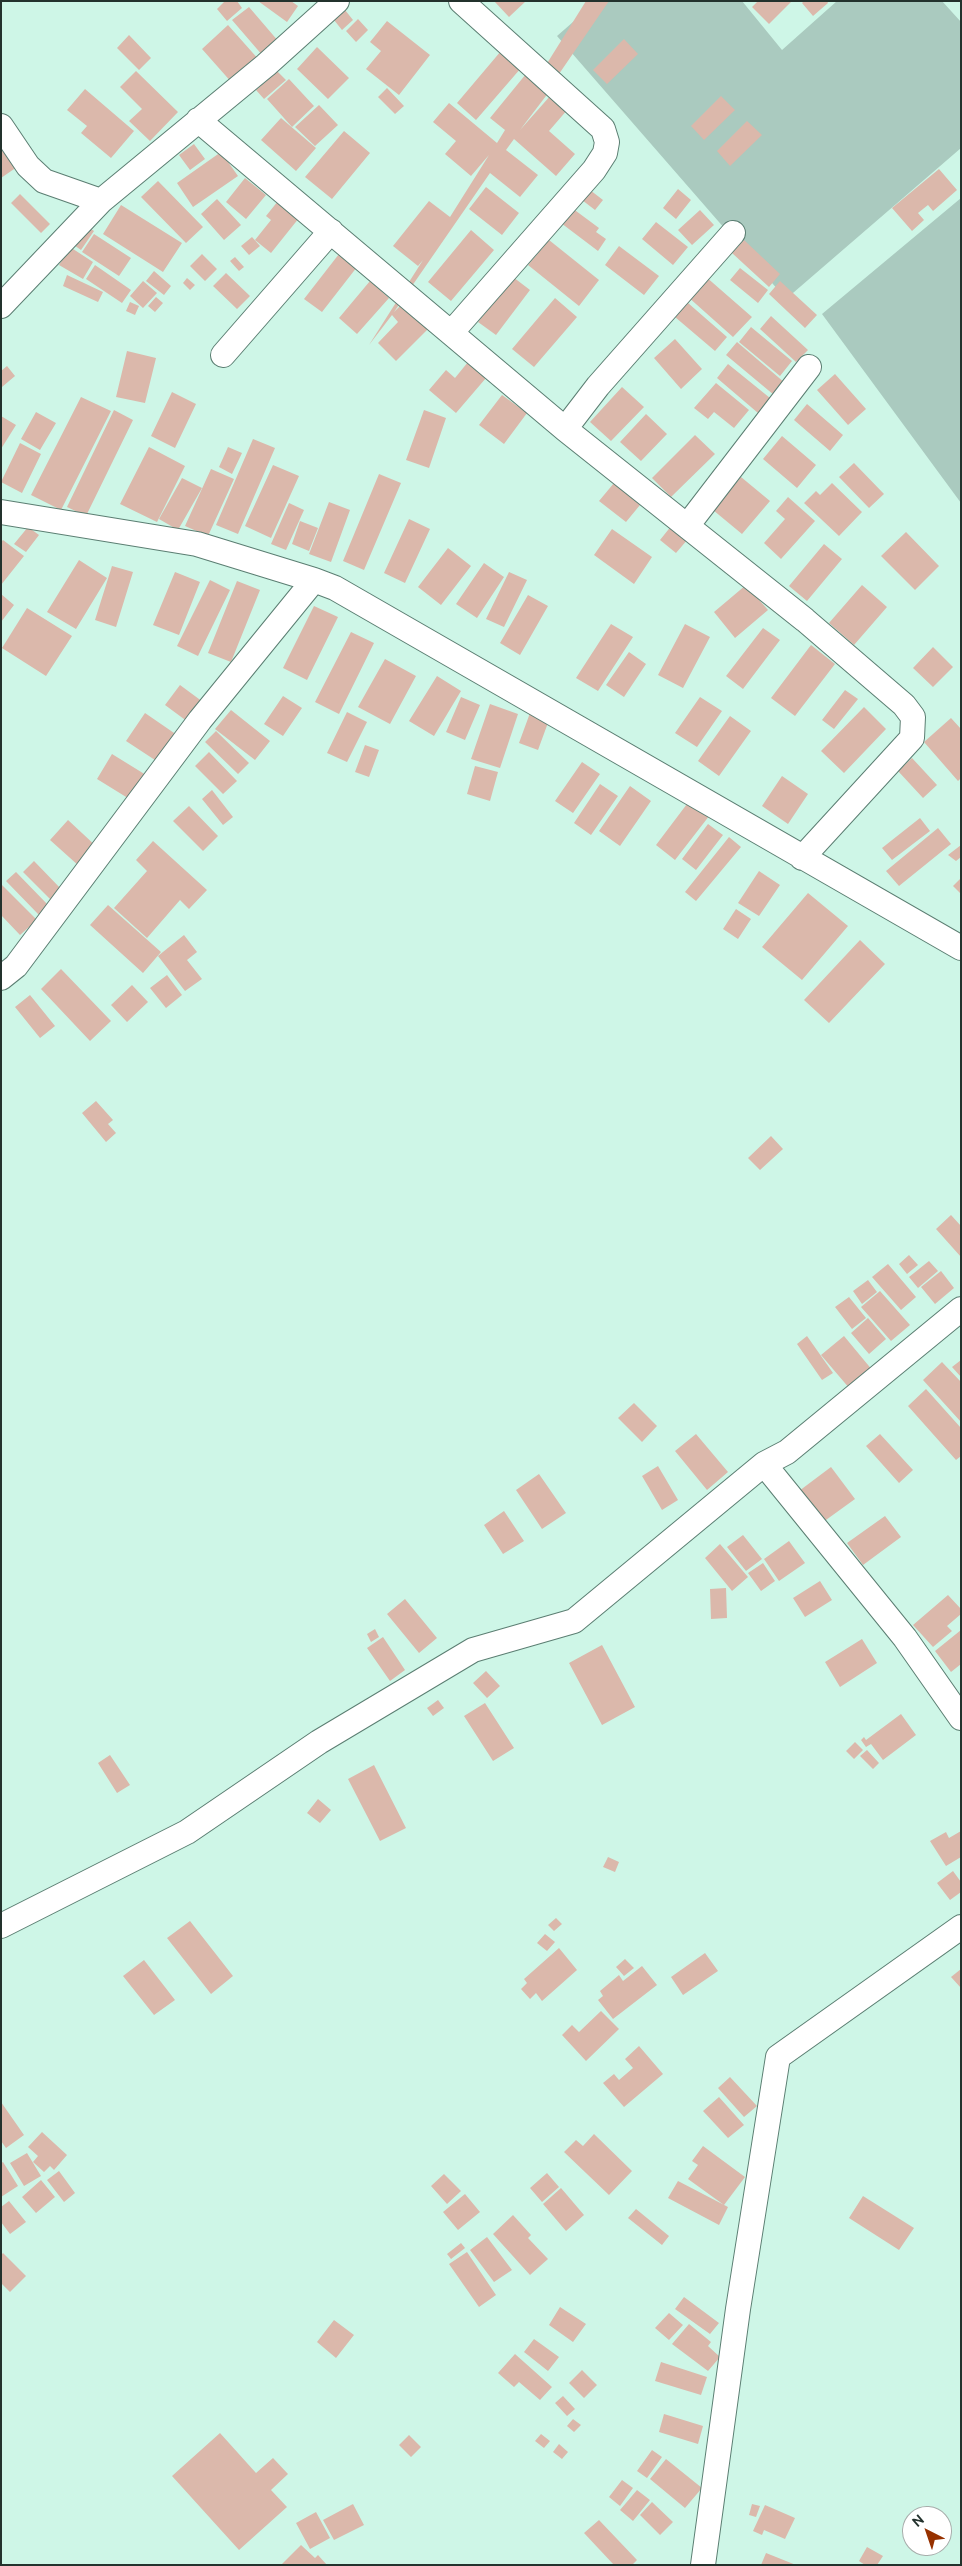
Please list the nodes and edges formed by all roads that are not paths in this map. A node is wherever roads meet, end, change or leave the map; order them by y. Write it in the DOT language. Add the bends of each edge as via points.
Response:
graph roads {
  1 [pos="337,1"];
  2 [pos="461,1"];
  3 [pos="198,120"];
  4 [pos="1,126"];
  5 [pos="101,201"];
  6 [pos="331,231"];
  7 [pos="733,233"];
  8 [pos="1,306"];
  9 [pos="451,333"];
  10 [pos="223,355"];
  11 [pos="809,367"];
  12 [pos="565,429"];
  13 [pos="1,512"];
  14 [pos="687,526"];
  15 [pos="314,580"];
  16 [pos="802,858"];
  17 [pos="961,948"];
  18 [pos="1,978"];
  19 [pos="961,1309"];
  20 [pos="764,1464"];
  21 [pos="961,1718"];
  22 [pos="1,1926"];
  23 [pos="961,1927"];
  24 [pos="704,2565"];
  1 -- 3 [label="street"];
  2 -- 9 [label="street" via="603,129 607,142 594,170"];
  3 -- 5 [label="street"];
  3 -- 6 [label="street"];
  4 -- 5 [label="street" via="28,166 44,181"];
  5 -- 8 [label="street"];
  6 -- 9 [label="street"];
  6 -- 10 [label="street"];
  7 -- 12 [label="street" via="598,386"];
  9 -- 12 [label="street"];
  11 -- 14 [label="street"];
  12 -- 14 [label="street"];
  13 -- 15 [label="street" via="197,544"];
  14 -- 16 [label="street" via="846,654 904,705 913,717 912,738"];
  15 -- 16 [label="street" via="335,588"];
  15 -- 18 [label="street" via="200,720 16,966"];
  16 -- 17 [label="street"];
  19 -- 20 [label="street" via="787,1452"];
  20 -- 21 [label="street" via="905,1638"];
  20 -- 22 [label="street" via="574,1621 473,1650 319,1742 187,1832"];
  23 -- 24 [label="street" via="778,2057 736,2318"];
}
